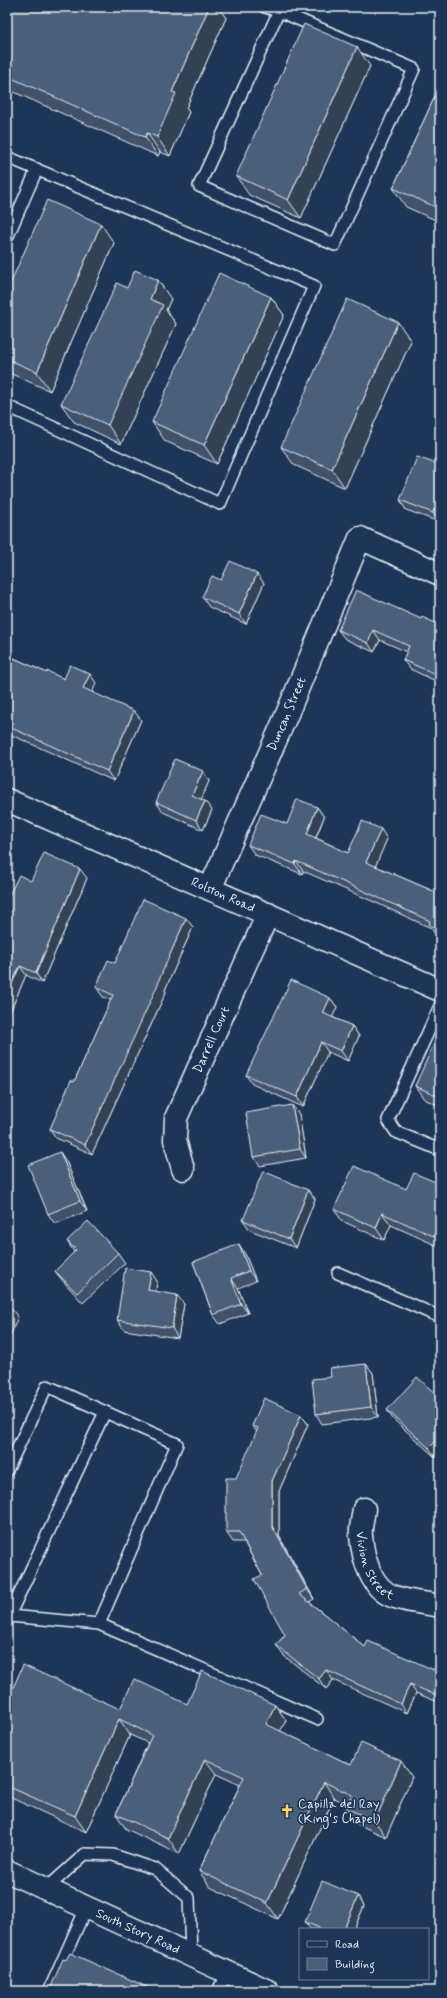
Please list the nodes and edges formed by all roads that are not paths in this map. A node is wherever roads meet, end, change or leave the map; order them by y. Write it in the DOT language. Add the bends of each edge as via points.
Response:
graph roads {
  1 [pos="265,7"];
  2 [pos="278,11"];
  3 [pos="7,157"];
  4 [pos="37,169"];
  5 [pos="7,238"];
  6 [pos="7,406"];
  7 [pos="440,574"];
  8 [pos="7,800"];
  9 [pos="210,889"];
  10 [pos="268,914"];
  11 [pos="440,990"];
  12 [pos="440,1006"];
  13 [pos="440,1150"];
  14 [pos="183,1170"];
  15 [pos="338,1273"];
  16 [pos="440,1317"];
  17 [pos="105,1412"];
  18 [pos="7,1470"];
  19 [pos="364,1508"];
  20 [pos="440,1606"];
  21 [pos="8,1618"];
  22 [pos="99,1624"];
  23 [pos="317,1719"];
  24 [pos="7,1871"];
  25 [pos="46,1889"];
  26 [pos="86,1908"];
  27 [pos="191,1955"];
  28 [pos="222,1981"];
  29 [pos="49,1991"];
  30 [pos="268,1991"];
  1 -- 2 [label="lane"];
  2 -- 2 [label="lane" via="199,186 335,245 414,69"];
  3 -- 4 [label="lane"];
  4 -- 5 [label="lane"];
  4 -- 6 [label="lane" via="314,286 220,504"];
  7 -- 9 [label="street, Duncan Street" via="360,538 284,721"];
  8 -- 9 [label="street, Rolston Road"];
  9 -- 10 [label="street, Rolston Road"];
  10 -- 11 [label="street, Rolston Road"];
  10 -- 14 [label="street, Darrell Court" via="176,1118 174,1140"];
  12 -- 13 [label="lane" via="388,1120 396,1132"];
  15 -- 16 [label="lane"];
  17 -- 18 [label="lane" via="47,1386"];
  17 -- 21 [label="lane"];
  17 -- 22 [label="lane" via="177,1444"];
  19 -- 20 [label="street, Vivion Street" via="361,1535 365,1560 376,1583 394,1597"];
  21 -- 22 [label="lane"];
  22 -- 23 [label="lane"];
  24 -- 25 [label="street, South Story Road"];
  25 -- 26 [label="street, South Story Road"];
  25 -- 27 [label="lane" via="85,1854 113,1855 155,1869 189,1898"];
  26 -- 27 [label="street, South Story Road"];
  26 -- 29 [label="lane"];
  27 -- 28 [label="street, South Story Road"];
  28 -- 30 [label="street, South Story Road"];
}
